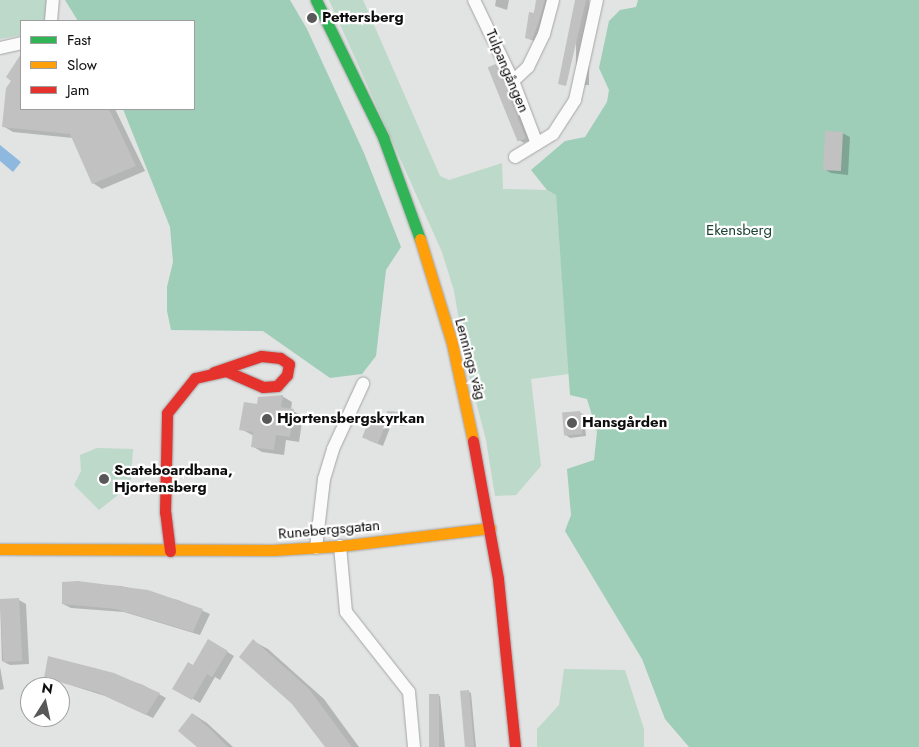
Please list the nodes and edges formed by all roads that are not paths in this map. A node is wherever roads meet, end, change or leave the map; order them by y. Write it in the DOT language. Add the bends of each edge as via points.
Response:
graph roads {
  1 [pos="53,0"];
  2 [pos="316,0"];
  3 [pos="474,0"];
  4 [pos="553,0"];
  5 [pos="597,0"];
  6 [pos="51,20"];
  7 [pos="20,43"];
  8 [pos="0,48"];
  9 [pos="513,81"];
  10 [pos="537,144"];
  11 [pos="515,157"];
  12 [pos="214,372"];
  13 [pos="363,384"];
  14 [pos="490,528"];
  15 [pos="340,546"];
  16 [pos="316,548"];
  17 [pos="0,549"];
  18 [pos="170,551"];
  19 [pos="414,747"];
  20 [pos="515,747"];
  1 -- 6 [label="street"];
  2 -- 14 [label="street, Lennings väg" via="383,137 404,190 452,343 479,456"];
  3 -- 9 [label="street, Tulpangången"];
  4 -- 9 [label="street" via="544,34 528,67"];
  5 -- 10 [label="street" via="575,100 553,134"];
  7 -- 8 [label="street"];
  9 -- 10 [label="street, Tulpangången"];
  10 -- 11 [label="street"];
  12 -- 12 [label="street" via="226,371 263,387 277,386 287,376 289,364 280,358 261,356"];
  12 -- 18 [label="street" via="195,378 167,413 165,503"];
  13 -- 16 [label="street" via="333,449 324,479"];
  14 -- 15 [label="street, Runebergsgatan"];
  14 -- 20 [label="street, Lennings väg"];
  15 -- 16 [label="street, Runebergsgatan"];
  15 -- 19 [label="street" via="346,612 409,692"];
  16 -- 18 [label="street, Runebergsgatan"];
  17 -- 18 [label="street, Runebergsgatan"];
}
